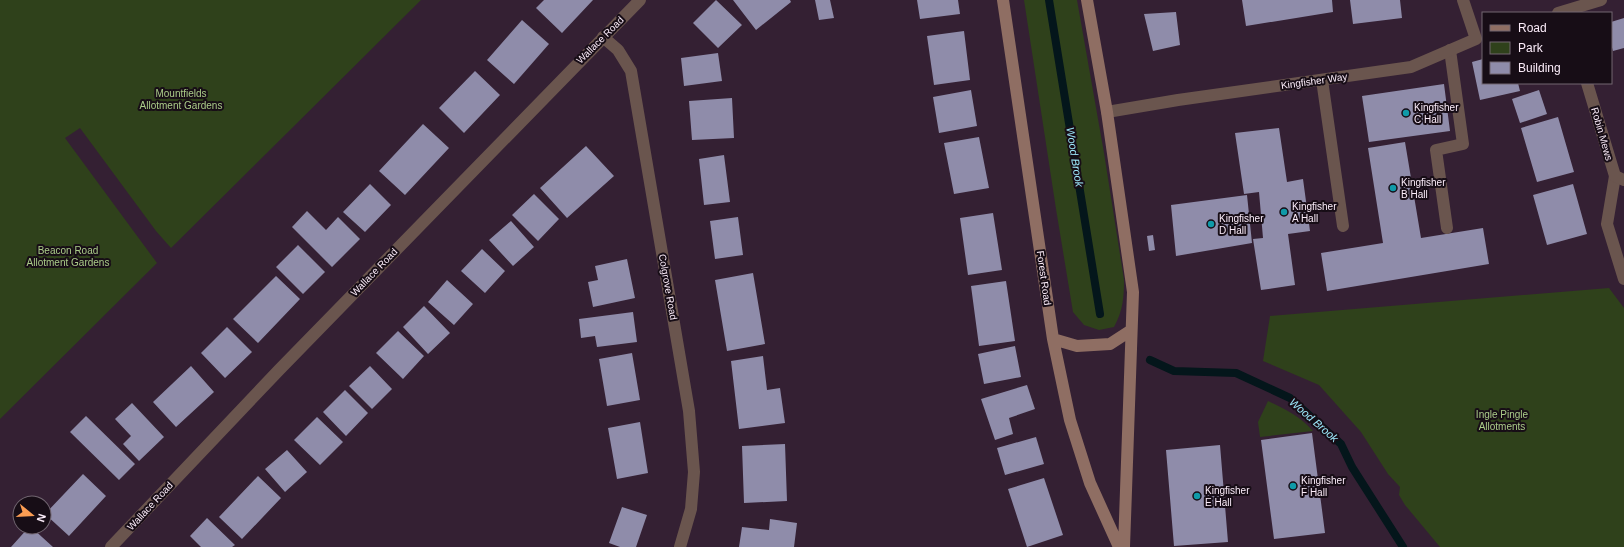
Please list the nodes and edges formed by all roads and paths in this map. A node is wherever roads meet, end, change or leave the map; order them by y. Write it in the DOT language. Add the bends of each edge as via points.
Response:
graph roads {
  1 [pos="640,0"];
  2 [pos="1003,0"];
  3 [pos="1087,0"];
  4 [pos="1463,0"];
  5 [pos="1601,0"];
  6 [pos="1563,12"];
  7 [pos="603,37"];
  8 [pos="1480,38"];
  9 [pos="1450,50"];
  10 [pos="1322,80"];
  11 [pos="1587,84"];
  12 [pos="1107,112"];
  13 [pos="1619,178"];
  14 [pos="1343,226"];
  15 [pos="1446,228"];
  16 [pos="1624,279"];
  17 [pos="1130,331"];
  18 [pos="1053,339"];
  19 [pos="111,547"];
  20 [pos="680,547"];
  21 [pos="1119,547"];
  22 [pos="1124,547"];
  1 -- 7 [label="street, Wallace Road"];
  2 -- 18 [label="main road, Forest Road"];
  3 -- 12 [label="main road"];
  4 -- 8 [label="street, Kingfisher Way"];
  5 -- 6 [label="street"];
  7 -- 19 [label="street, Wallace Road"];
  7 -- 20 [label="street, Colgrove Road" via="618,50 631,71 689,411 694,472 691,509"];
  8 -- 9 [label="street, Kingfisher Way"];
  9 -- 10 [label="street, Kingfisher Way" via="1411,67"];
  9 -- 15 [label="street" via="1463,144 1436,150"];
  10 -- 12 [label="street, Kingfisher Way"];
  10 -- 14 [label="street"];
  11 -- 13 [label="street, Robin Mews"];
  12 -- 17 [label="main road" via="1132,292"];
  13 -- 16 [label="street" via="1607,224"];
  17 -- 18 [label="main road" via="1110,344 1077,346"];
  17 -- 22 [label="main road"];
  18 -- 21 [label="main road, Forest Road" via="1073,427 1090,482"];
}
